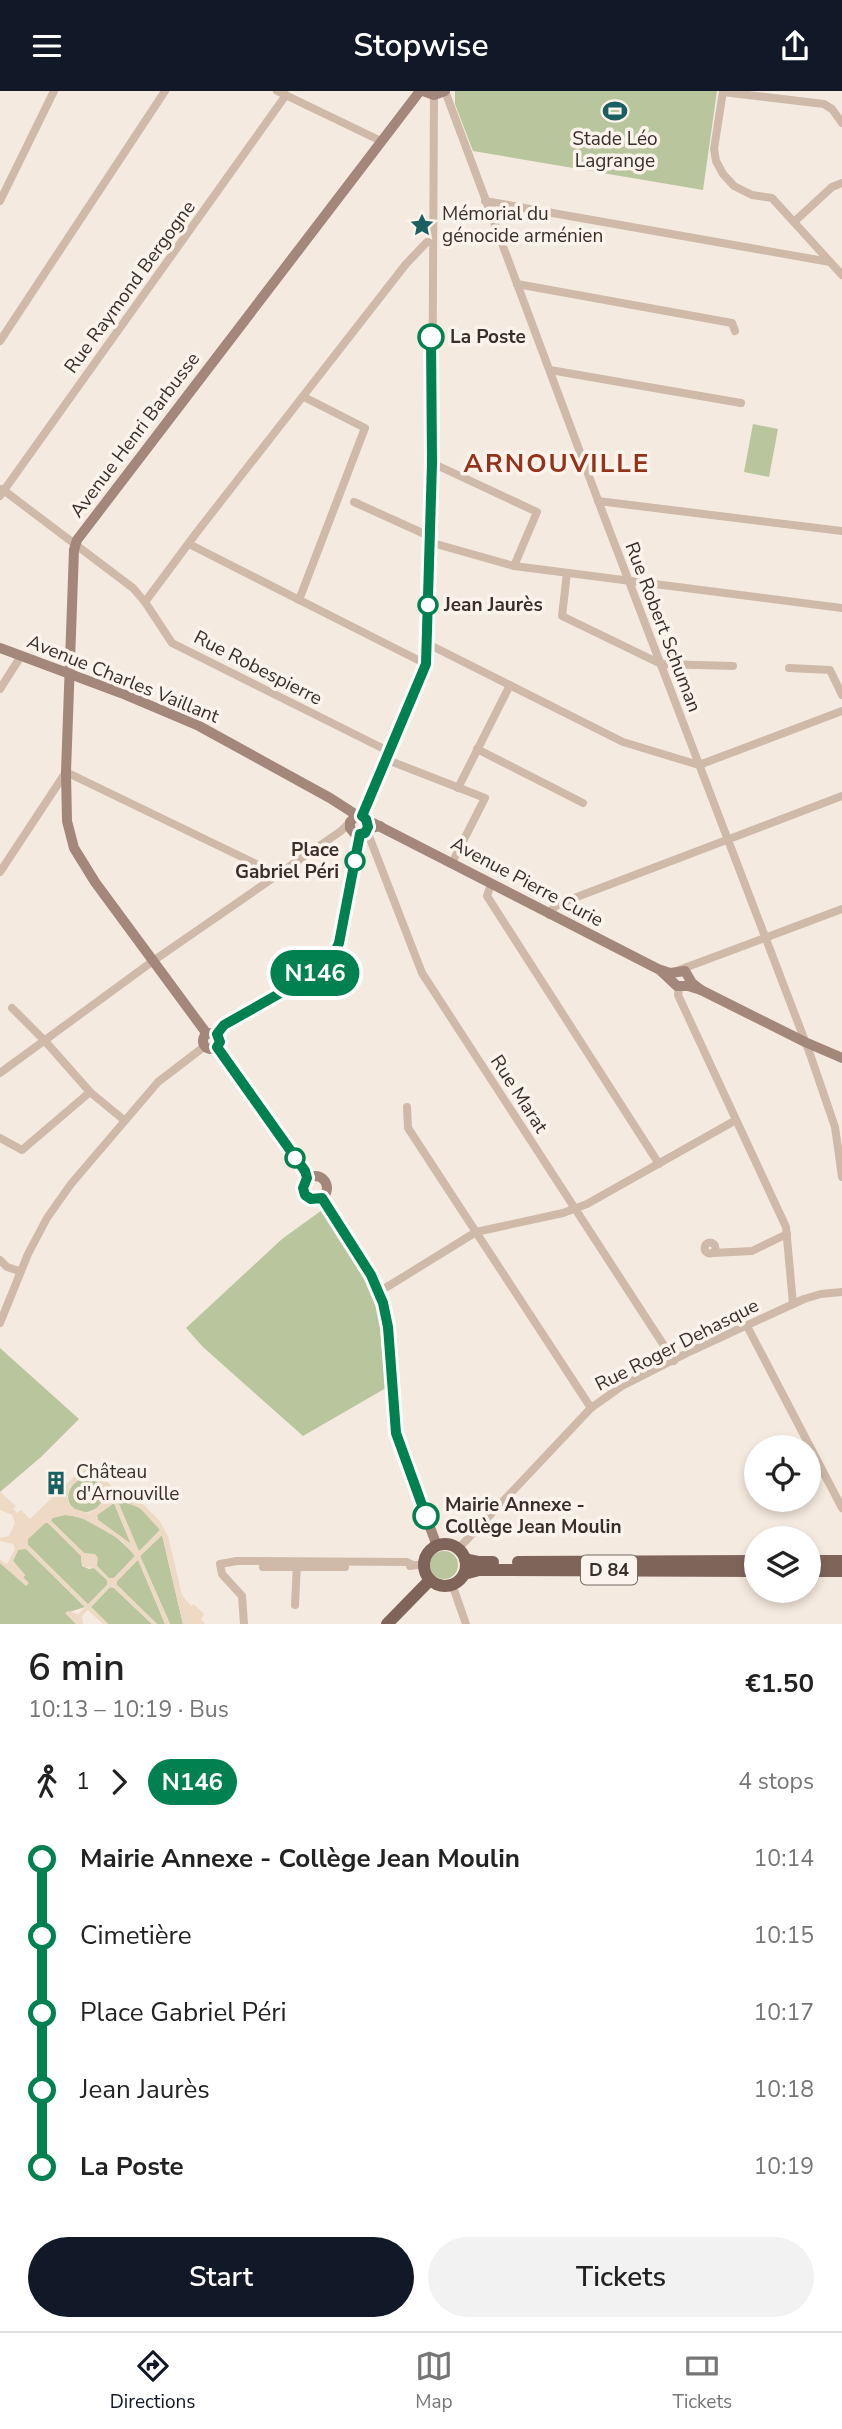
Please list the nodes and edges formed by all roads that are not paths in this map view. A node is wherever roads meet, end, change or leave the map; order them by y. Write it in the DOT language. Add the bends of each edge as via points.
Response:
graph roads {
  1 [pos="54,91"];
  2 [pos="165,91"];
  3 [pos="277,91"];
  4 [pos="723,91"];
  5 [pos="429,92"];
  6 [pos="286,96"];
  7 [pos="842,123"];
  8 [pos="381,141"];
  9 [pos="842,183"];
  10 [pos="0,201"];
  11 [pos="485,201"];
  12 [pos="795,221"];
  13 [pos="431,242"];
  14 [pos="830,262"];
  15 [pos="842,275"];
  16 [pos="517,284"];
  17 [pos="735,331"];
  18 [pos="0,341"];
  19 [pos="550,370"];
  20 [pos="304,397"];
  21 [pos="741,403"];
  22 [pos="432,463"];
  23 [pos="1,491"];
  24 [pos="354,502"];
  25 [pos="598,502"];
  26 [pos="842,531"];
  27 [pos="429,539"];
  28 [pos="188,544"];
  29 [pos="76,546"];
  30 [pos="514,566"];
  31 [pos="567,573"];
  32 [pos="629,581"];
  33 [pos="299,600"];
  34 [pos="145,602"];
  35 [pos="842,608"];
  36 [pos="428,644"];
  37 [pos="0,648"];
  38 [pos="21,656"];
  39 [pos="426,664"];
  40 [pos="661,664"];
  41 [pos="733,666"];
  42 [pos="789,668"];
  43 [pos="69,673"];
  44 [pos="510,685"];
  45 [pos="0,689"];
  46 [pos="842,695"];
  47 [pos="842,711"];
  48 [pos="477,749"];
  49 [pos="387,755"];
  50 [pos="699,765"];
  51 [pos="66,772"];
  52 [pos="458,788"];
  53 [pos="842,796"];
  54 [pos="583,803"];
  55 [pos="362,826"];
  56 [pos="727,840"];
  57 [pos="452,863"];
  58 [pos="0,872"];
  59 [pos="279,875"];
  60 [pos="491,884"];
  61 [pos="842,909"];
  62 [pos="550,915"];
  63 [pos="765,937"];
  64 [pos="153,961"];
  65 [pos="683,977"];
  66 [pos="12,1008"];
  67 [pos="212,1034"];
  68 [pos="45,1041"];
  69 [pos="805,1042"];
  70 [pos="205,1046"];
  71 [pos="217,1047"];
  72 [pos="842,1058"];
  73 [pos="0,1073"];
  74 [pos="90,1092"];
  75 [pos="407,1107"];
  76 [pos="124,1120"];
  77 [pos="736,1120"];
  78 [pos="0,1138"];
  79 [pos="659,1164"];
  80 [pos="842,1177"];
  81 [pos="307,1178"];
  82 [pos="322,1198"];
  83 [pos="575,1209"];
  84 [pos="476,1232"];
  85 [pos="788,1234"];
  86 [pos="713,1253"];
  87 [pos="0,1259"];
  88 [pos="19,1271"];
  89 [pos="379,1290"];
  90 [pos="842,1292"];
  91 [pos="793,1304"];
  92 [pos="0,1323"];
  93 [pos="747,1326"];
  94 [pos="674,1361"];
  95 [pos="591,1408"];
  96 [pos="842,1508"];
  97 [pos="437,1546"];
  98 [pos="461,1554"];
  99 [pos="744,1561"];
  100 [pos="821,1561"];
  101 [pos="842,1561"];
  102 [pos="418,1564"];
  103 [pos="297,1565"];
  104 [pos="744,1571"];
  105 [pos="821,1571"];
  106 [pos="842,1571"];
  107 [pos="464,1574"];
  108 [pos="430,1580"];
  109 [pos="452,1584"];
  110 [pos="295,1605"];
  111 [pos="244,1624"];
  112 [pos="387,1624"];
  113 [pos="466,1624"];
  1 -- 10 [label="street"];
  2 -- 18 [label="street"];
  3 -- 6 [label="street"];
  4 -- 7 [label="street" via="824,104"];
  4 -- 12 [label="street" via="714,149 723,174 734,187 772,198"];
  5 -- 8 [label="street, Avenue Henri Barbusse"];
  5 -- 11 [label="street, Rue Robert Schuman"];
  5 -- 13 [label="street"];
  6 -- 8 [label="street"];
  6 -- 23 [label="street, Rue Raymond Bergogne"];
  8 -- 29 [label="street, Avenue Henri Barbusse"];
  9 -- 12 [label="street"];
  11 -- 14 [label="street"];
  11 -- 16 [label="street, Rue Robert Schuman"];
  12 -- 14 [label="street"];
  13 -- 20 [label="street" via="406,264"];
  13 -- 22 [label="street"];
  14 -- 15 [label="street"];
  16 -- 17 [label="street" via="732,323"];
  16 -- 19 [label="street, Rue Robert Schuman"];
  19 -- 21 [label="street"];
  19 -- 25 [label="street, Rue Robert Schuman"];
  20 -- 28 [label="street"];
  20 -- 33 [label="street" via="365,428"];
  22 -- 27 [label="street"];
  22 -- 30 [label="street" via="537,512"];
  23 -- 29 [label="street, Rue Robespierre"];
  24 -- 27 [label="street"];
  25 -- 26 [label="street"];
  25 -- 32 [label="street, Rue Robert Schuman"];
  27 -- 30 [label="street"];
  27 -- 36 [label="street"];
  28 -- 33 [label="street"];
  28 -- 34 [label="street"];
  29 -- 34 [label="street, Rue Robespierre"];
  29 -- 43 [label="street, Avenue Henri Barbusse"];
  30 -- 31 [label="street"];
  31 -- 32 [label="street"];
  31 -- 40 [label="street" via="562,616"];
  32 -- 35 [label="street"];
  32 -- 40 [label="street, Rue Robert Schuman"];
  33 -- 39 [label="street"];
  34 -- 49 [label="street, Rue Robespierre" via="172,643"];
  36 -- 39 [label="street"];
  36 -- 44 [label="street"];
  37 -- 38 [label="street, Avenue Charles Vaillant"];
  38 -- 43 [label="street, Avenue Charles Vaillant"];
  38 -- 45 [label="street"];
  39 -- 49 [label="street"];
  40 -- 41 [label="street"];
  40 -- 50 [label="street, Rue Robert Schuman"];
  42 -- 46 [label="street" via="830,670"];
  43 -- 51 [label="street, Avenue Henri Barbusse"];
  43 -- 55 [label="street, Avenue Charles Vaillant" via="199,726 342,805"];
  44 -- 48 [label="street"];
  44 -- 50 [label="street" via="623,742"];
  47 -- 50 [label="street"];
  48 -- 52 [label="street"];
  48 -- 54 [label="street"];
  49 -- 52 [label="street, Rue Robespierre"];
  49 -- 55 [label="street"];
  50 -- 56 [label="street, Rue Robert Schuman"];
  51 -- 58 [label="street"];
  51 -- 59 [label="street"];
  51 -- 64 [label="street, Avenue Henri Barbusse" via="67,821 74,848"];
  52 -- 57 [label="street, Rue Robespierre" via="485,798"];
  53 -- 56 [label="street"];
  55 -- 57 [label="street, Avenue Pierre Curie"];
  55 -- 59 [label="street"];
  55 -- 67 [label="street" via="333,958 326,967"];
  55 -- 83 [label="street, Rue Marat" via="422,974"];
  56 -- 62 [label="street" via="561,903"];
  56 -- 63 [label="street, Rue Robert Schuman"];
  57 -- 60 [label="street, Avenue Pierre Curie"];
  59 -- 64 [label="street"];
  60 -- 62 [label="street, Avenue Pierre Curie"];
  60 -- 79 [label="street" via="487,896"];
  61 -- 63 [label="street"];
  62 -- 65 [label="street, Avenue Pierre Curie"];
  63 -- 65 [label="street"];
  63 -- 69 [label="street, Rue Robert Schuman"];
  64 -- 67 [label="street, Avenue Henri Barbusse"];
  64 -- 68 [label="street"];
  65 -- 69 [label="street, Avenue Pierre Curie"];
  65 -- 77 [label="street" via="678,995"];
  66 -- 68 [label="street"];
  67 -- 70 [label="street" via="203,1038"];
  67 -- 71 [label="street" via="220,1042"];
  68 -- 73 [label="street"];
  68 -- 74 [label="street"];
  69 -- 72 [label="street, Avenue Pierre Curie"];
  69 -- 80 [label="street, Rue Robert Schuman" via="835,1127"];
  70 -- 71 [label="street"];
  70 -- 76 [label="street" via="158,1082"];
  71 -- 81 [label="street"];
  74 -- 76 [label="street"];
  74 -- 78 [label="street" via="22,1150"];
  75 -- 84 [label="street" via="408,1128"];
  76 -- 88 [label="street" via="47,1218"];
  77 -- 79 [label="street"];
  77 -- 85 [label="street"];
  79 -- 83 [label="street"];
  81 -- 82 [label="street" via="305,1195"];
  81 -- 82 [label="street" via="319,1176 325,1181"];
  82 -- 89 [label="street"];
  83 -- 84 [label="street"];
  83 -- 94 [label="street, Rue Marat"];
  84 -- 89 [label="street"];
  84 -- 95 [label="street"];
  85 -- 86 [label="street" via="752,1251"];
  85 -- 91 [label="street"];
  87 -- 88 [label="street"];
  88 -- 92 [label="street"];
  89 -- 97 [label="street" via="386,1313 399,1444"];
  90 -- 91 [label="street, Rue Roger Dehasque" via="815,1295"];
  91 -- 93 [label="street, Rue Roger Dehasque"];
  93 -- 94 [label="street, Rue Roger Dehasque"];
  93 -- 96 [label="street"];
  94 -- 95 [label="street, Rue Roger Dehasque" via="622,1386"];
  95 -- 98 [label="street, Rue Roger Dehasque"];
  97 -- 98 [label="main road" via="448,1544"];
  97 -- 102 [label="main road"];
  98 -- 99 [label="main road, D 84" via="479,1562"];
  98 -- 107 [label="main road"];
  100 -- 101 [label="main road"];
  102 -- 103 [label="street"];
  102 -- 108 [label="main road"];
  103 -- 110 [label="street"];
  103 -- 111 [label="street" via="220,1564 222,1574 242,1597"];
  104 -- 107 [label="main road, D 84" via="479,1570"];
  105 -- 106 [label="main road"];
  107 -- 109 [label="main road"];
  108 -- 109 [label="main road" via="443,1586"];
  108 -- 112 [label="main road"];
  109 -- 113 [label="street"];
}
